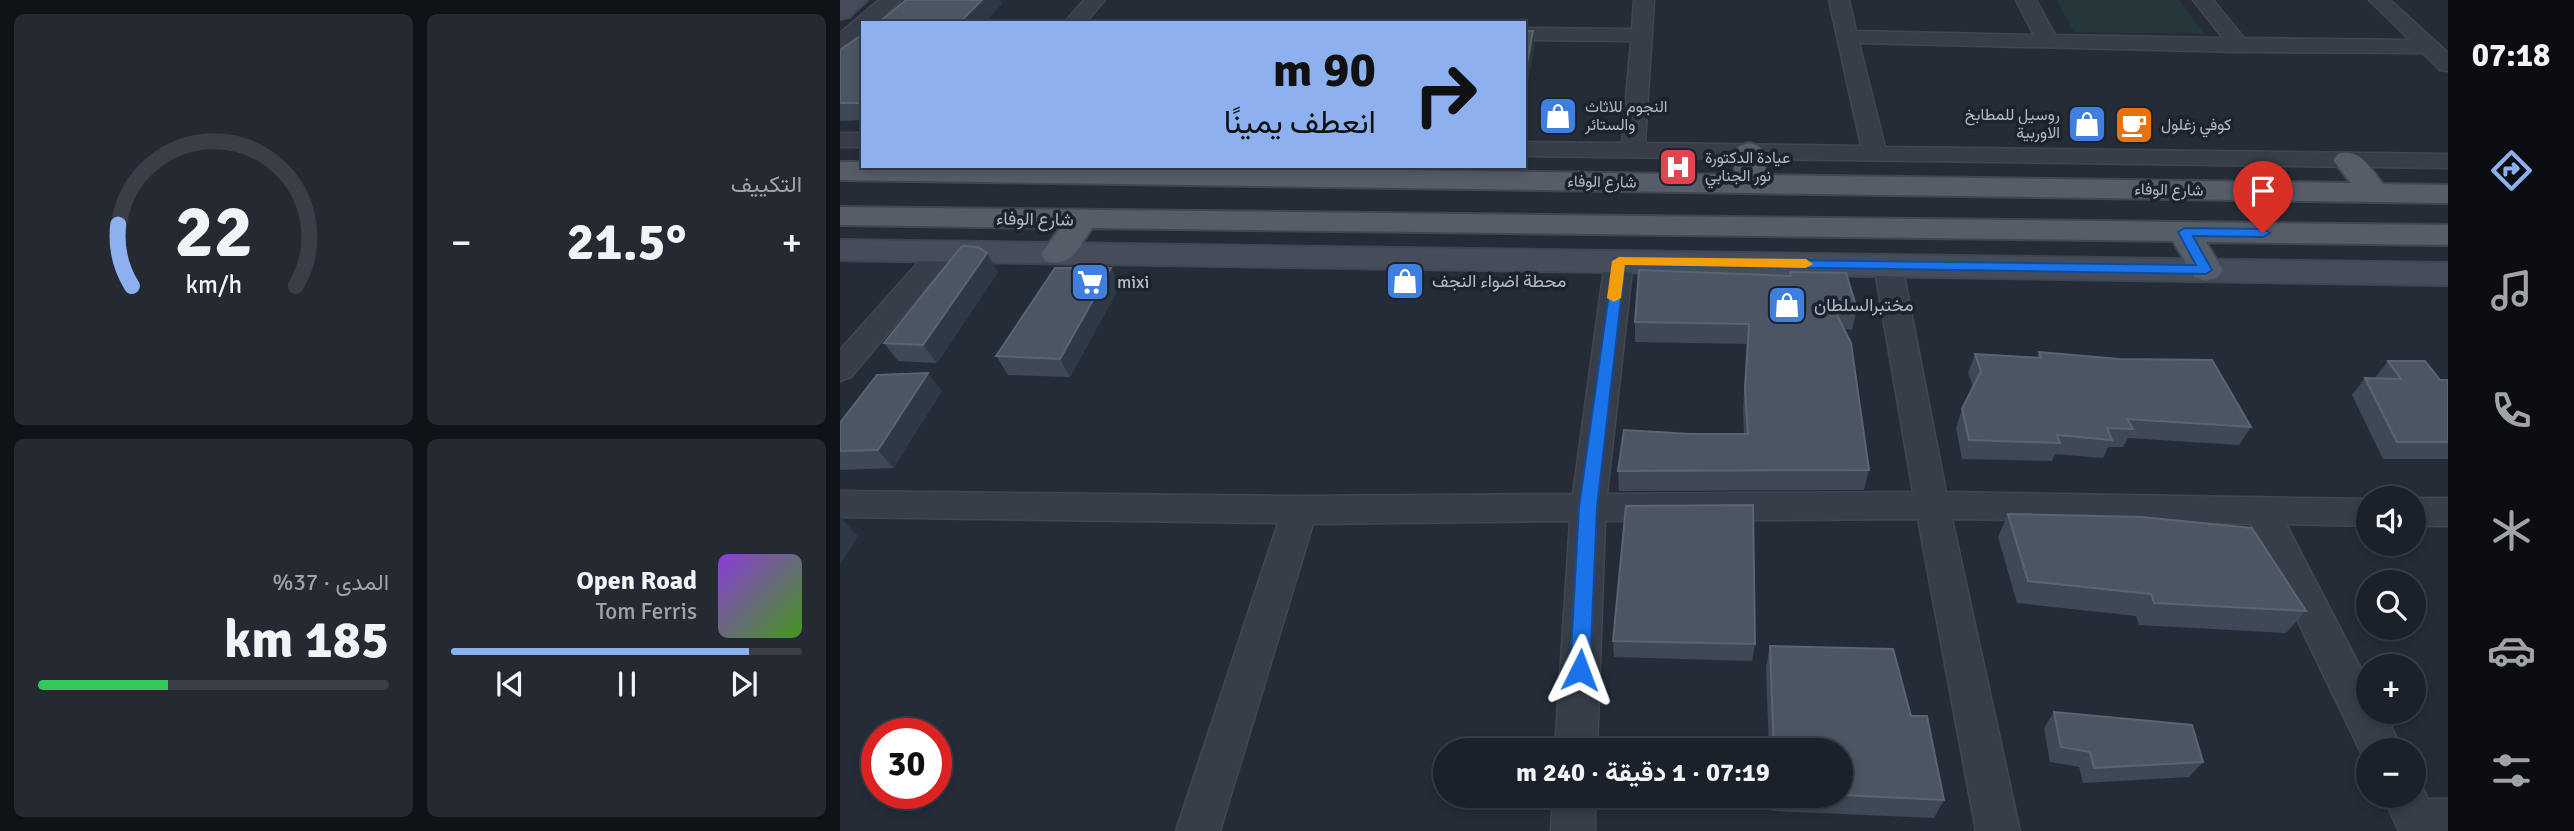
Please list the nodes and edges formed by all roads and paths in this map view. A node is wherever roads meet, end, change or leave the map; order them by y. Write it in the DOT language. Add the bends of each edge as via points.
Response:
graph roads {
  1 [pos="855,0"];
  2 [pos="891,0"];
  3 [pos="1095,0"];
  4 [pos="1644,0"];
  5 [pos="1839,0"];
  6 [pos="2026,0"];
  7 [pos="2203,0"];
  8 [pos="2379,0"];
  9 [pos="840,12"];
  10 [pos="865,21"];
  11 [pos="1076,21"];
  12 [pos="861,25"];
  13 [pos="1526,34"];
  14 [pos="1641,35"];
  15 [pos="1847,37"];
  16 [pos="2049,41"];
  17 [pos="840,44"];
  18 [pos="2240,46"];
  19 [pos="2430,47"];
  20 [pos="2448,65"];
  21 [pos="840,139"];
  22 [pos="861,140"];
  23 [pos="1526,149"];
  24 [pos="1633,150"];
  25 [pos="1749,152"];
  26 [pos="1875,154"];
  27 [pos="2348,160"];
  28 [pos="2448,161"];
  29 [pos="840,171"];
  30 [pos="1462,180"];
  31 [pos="1751,184"];
  32 [pos="2374,193"];
  33 [pos="2448,194"];
  34 [pos="840,216"];
  35 [pos="1083,219"];
  36 [pos="1281,220"];
  37 [pos="2185,232"];
  38 [pos="2448,235"];
  39 [pos="840,250"];
  40 [pos="941,253"];
  41 [pos="1057,254"];
  42 [pos="1619,261"];
  43 [pos="1888,265"];
  44 [pos="2206,270"];
  45 [pos="2448,274"];
  46 [pos="840,370"];
  47 [pos="840,504"];
  48 [pos="1932,505"];
  49 [pos="1588,507"];
  50 [pos="1300,510"];
  51 [pos="2262,511"];
  52 [pos="2356,512"];
  53 [pos="2426,512"];
  54 [pos="2448,512"];
  55 [pos="1577,738"];
  56 [pos="2376,738"];
  57 [pos="1574,808"];
  58 [pos="1198,831"];
  59 [pos="1573,831"];
  60 [pos="1998,831"];
  1 -- 9 [label="street"];
  2 -- 10 [label="street"];
  3 -- 11 [label="street"];
  4 -- 14 [label="street"];
  5 -- 15 [label="street"];
  6 -- 16 [label="street"];
  7 -- 18 [label="street"];
  8 -- 19 [label="street"];
  12 -- 17 [label="street"];
  13 -- 14 [label="street"];
  14 -- 24 [label="street"];
  15 -- 16 [label="street"];
  15 -- 26 [label="street"];
  16 -- 18 [label="street"];
  18 -- 19 [label="street"];
  19 -- 20 [label="street"];
  21 -- 22 [label="street"];
  23 -- 24 [label="street"];
  24 -- 25 [label="street"];
  25 -- 26 [label="street"];
  25 -- 31 [label="main road"];
  26 -- 27 [label="street"];
  27 -- 28 [label="street"];
  27 -- 32 [label="main road"];
  29 -- 30 [label="main road, شارع الوفاء"];
  30 -- 31 [label="main road, شارع الوفاء"];
  30 -- 36 [label="main road" via="1431,189 1286,188 1264,193 1254,201 1253,211"];
  31 -- 32 [label="main road, شارع الوفاء"];
  32 -- 33 [label="main road, شارع الوفاء"];
  34 -- 35 [label="main road, شارع الوفاء"];
  35 -- 36 [label="main road, شارع الوفاء"];
  35 -- 41 [label="main road"];
  36 -- 37 [label="main road, شارع الوفاء"];
  37 -- 38 [label="main road, شارع الوفاء"];
  37 -- 44 [label="main road"];
  39 -- 40 [label="street"];
  40 -- 41 [label="street"];
  40 -- 46 [label="street"];
  41 -- 42 [label="street"];
  42 -- 43 [label="street"];
  42 -- 49 [label="street"];
  43 -- 44 [label="street"];
  43 -- 48 [label="street"];
  44 -- 45 [label="street"];
  47 -- 50 [label="street"];
  48 -- 49 [label="street"];
  48 -- 51 [label="street"];
  48 -- 60 [label="street"];
  49 -- 50 [label="street"];
  49 -- 55 [label="street"];
  50 -- 58 [label="street"];
  51 -- 52 [label="street"];
  51 -- 56 [label="street"];
  53 -- 54 [label="street"];
  57 -- 59 [label="street"];
}
